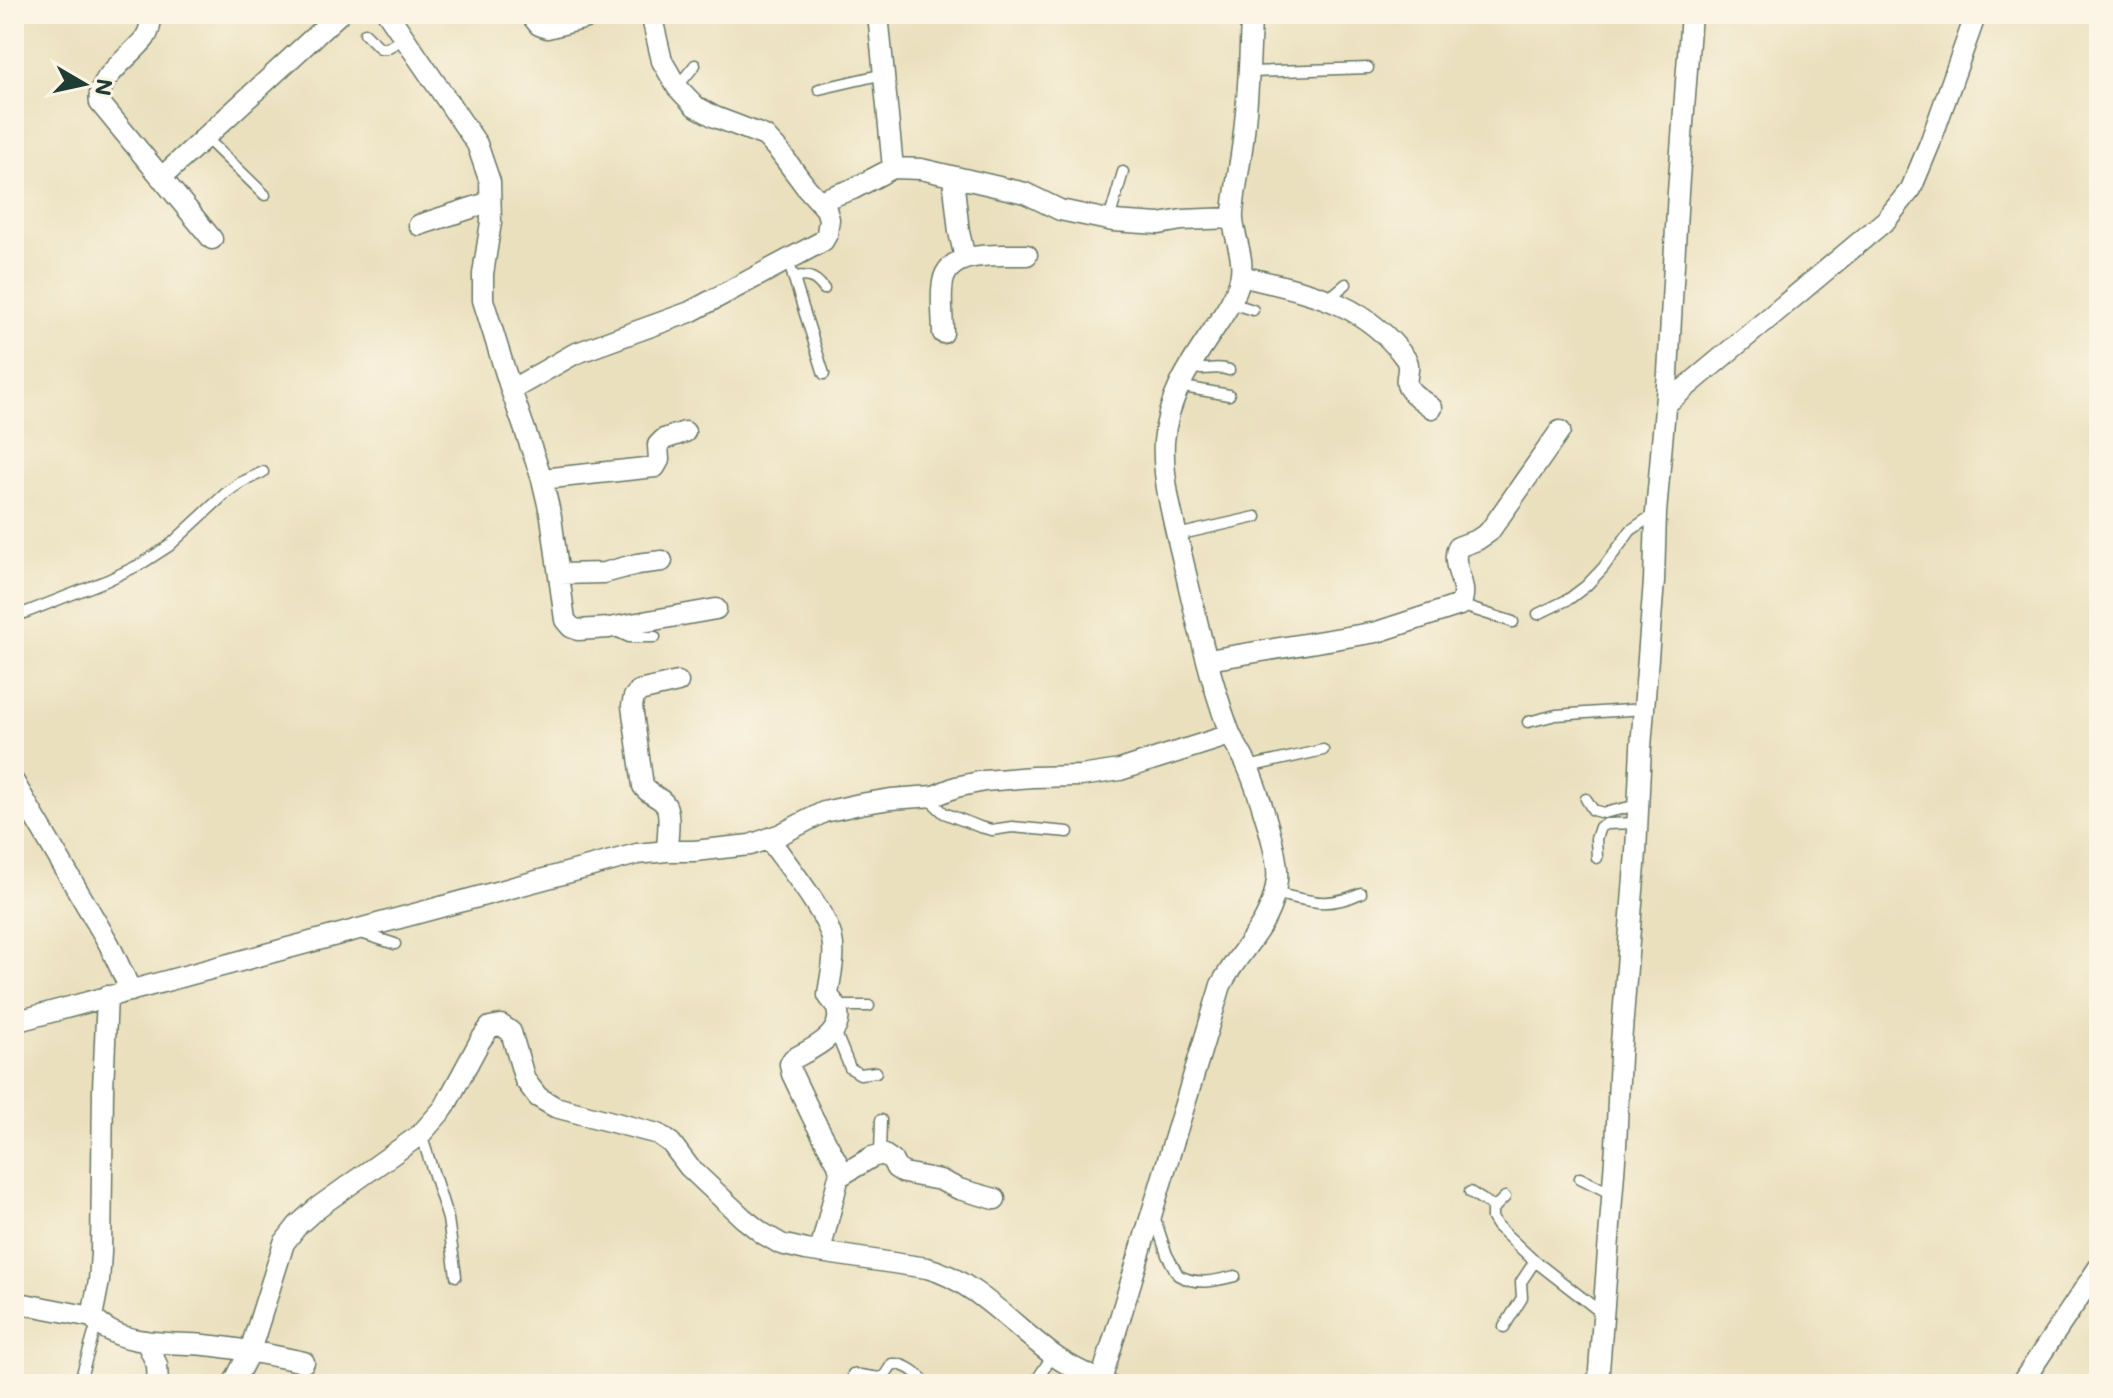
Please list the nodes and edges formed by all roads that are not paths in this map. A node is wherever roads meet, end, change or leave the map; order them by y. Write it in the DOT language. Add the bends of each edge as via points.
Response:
graph roads {
  1 [pos="151,14"];
  2 [pos="339,14"];
  3 [pos="388,14"];
  4 [pos="530,14"];
  5 [pos="602,14"];
  6 [pos="651,14"];
  7 [pos="878,14"];
  8 [pos="1251,14"];
  9 [pos="1691,14"];
  10 [pos="1976,14"];
  11 [pos="365,33"];
  12 [pos="404,38"];
  13 [pos="695,65"];
  14 [pos="1368,68"];
  15 [pos="1250,72"];
  16 [pos="884,74"];
  17 [pos="677,87"];
  18 [pos="819,89"];
  19 [pos="205,137"];
  20 [pos="893,168"];
  21 [pos="1123,172"];
  22 [pos="953,177"];
  23 [pos="161,178"];
  24 [pos="265,195"];
  25 [pos="819,201"];
  26 [pos="490,202"];
  27 [pos="1232,218"];
  28 [pos="1109,220"];
  29 [pos="419,225"];
  30 [pos="212,239"];
  31 [pos="1027,255"];
  32 [pos="965,258"];
  33 [pos="790,269"];
  34 [pos="1241,276"];
  35 [pos="1346,284"];
  36 [pos="824,289"];
  37 [pos="1328,299"];
  38 [pos="1231,303"];
  39 [pos="1253,310"];
  40 [pos="943,333"];
  41 [pos="1189,366"];
  42 [pos="1229,370"];
  43 [pos="824,374"];
  44 [pos="1178,386"];
  45 [pos="511,390"];
  46 [pos="1229,395"];
  47 [pos="1666,404"];
  48 [pos="1432,408"];
  49 [pos="1560,431"];
  50 [pos="685,432"];
  51 [pos="263,472"];
  52 [pos="542,479"];
  53 [pos="1656,513"];
  54 [pos="1256,517"];
  55 [pos="1177,535"];
  56 [pos="662,561"];
  57 [pos="559,574"];
  58 [pos="1460,605"];
  59 [pos="716,609"];
  60 [pos="1538,614"];
  61 [pos="14,617"];
  62 [pos="1513,622"];
  63 [pos="609,628"];
  64 [pos="655,637"];
  65 [pos="1208,660"];
  66 [pos="678,682"];
  67 [pos="1644,709"];
  68 [pos="1528,722"];
  69 [pos="1230,735"];
  70 [pos="1323,750"];
  71 [pos="1248,767"];
  72 [pos="14,782"];
  73 [pos="927,797"];
  74 [pos="1586,799"];
  75 [pos="1637,814"];
  76 [pos="1068,832"];
  77 [pos="769,839"];
  78 [pos="667,851"];
  79 [pos="1597,858"];
  80 [pos="1274,893"];
  81 [pos="1361,893"];
  82 [pos="352,929"];
  83 [pos="395,944"];
  84 [pos="131,991"];
  85 [pos="107,996"];
  86 [pos="835,1006"];
  87 [pos="869,1006"];
  88 [pos="14,1022"];
  89 [pos="834,1029"];
  90 [pos="876,1072"];
  91 [pos="881,1120"];
  92 [pos="421,1134"];
  93 [pos="880,1154"];
  94 [pos="840,1176"];
  95 [pos="1580,1178"];
  96 [pos="1470,1192"];
  97 [pos="1612,1194"];
  98 [pos="1505,1197"];
  99 [pos="995,1199"];
  100 [pos="1494,1207"];
  101 [pos="1152,1210"];
  102 [pos="820,1252"];
  103 [pos="1535,1261"];
  104 [pos="2099,1267"];
  105 [pos="456,1276"];
  106 [pos="1235,1276"];
  107 [pos="14,1302"];
  108 [pos="1603,1314"];
  109 [pos="94,1320"];
  110 [pos="1504,1327"];
  111 [pos="146,1341"];
  112 [pos="250,1351"];
  113 [pos="1053,1355"];
  114 [pos="304,1362"];
  115 [pos="853,1374"];
  116 [pos="1103,1383"];
  117 [pos="79,1384"];
  118 [pos="158,1384"];
  119 [pos="233,1384"];
  120 [pos="928,1384"];
  121 [pos="1034,1384"];
  122 [pos="1598,1384"];
  123 [pos="2021,1384"];
  1 -- 23 [label="street" via="146,36 98,94"];
  2 -- 19 [label="street"];
  3 -- 12 [label="street"];
  4 -- 5 [label="street" via="547,28"];
  6 -- 17 [label="street" via="662,61"];
  7 -- 16 [label="street"];
  8 -- 15 [label="street"];
  9 -- 47 [label="street"];
  10 -- 47 [label="street" via="1911,189 1886,220"];
  11 -- 12 [label="lane" via="380,48"];
  12 -- 26 [label="street" via="477,144 490,182"];
  13 -- 17 [label="lane"];
  14 -- 15 [label="lane"];
  15 -- 27 [label="street"];
  16 -- 18 [label="lane"];
  16 -- 20 [label="street"];
  17 -- 25 [label="street" via="695,106 765,136"];
  19 -- 23 [label="street"];
  19 -- 24 [label="lane"];
  20 -- 22 [label="street"];
  20 -- 25 [label="street"];
  21 -- 28 [label="lane"];
  22 -- 28 [label="street"];
  22 -- 32 [label="street"];
  23 -- 30 [label="street"];
  25 -- 33 [label="street" via="829,219 827,234"];
  26 -- 29 [label="street"];
  26 -- 45 [label="street" via="483,300"];
  27 -- 28 [label="street" via="1159,224"];
  27 -- 34 [label="street"];
  31 -- 32 [label="street"];
  32 -- 40 [label="street" via="950,268 943,282"];
  33 -- 36 [label="lane" via="812,277"];
  33 -- 43 [label="lane"];
  33 -- 45 [label="street" via="574,354"];
  34 -- 37 [label="street"];
  34 -- 38 [label="street"];
  35 -- 37 [label="lane"];
  37 -- 48 [label="street" via="1373,323 1407,360 1409,389"];
  38 -- 39 [label="lane"];
  38 -- 41 [label="street"];
  41 -- 42 [label="lane"];
  41 -- 44 [label="street"];
  44 -- 46 [label="lane"];
  44 -- 55 [label="street" via="1164,442"];
  45 -- 52 [label="street"];
  47 -- 53 [label="street"];
  49 -- 58 [label="street" via="1489,532 1455,551 1464,590"];
  50 -- 52 [label="street" via="658,445 655,467"];
  51 -- 61 [label="lane" via="226,493 169,546 141,564"];
  52 -- 57 [label="street"];
  53 -- 60 [label="lane" via="1631,530 1586,586"];
  53 -- 67 [label="street"];
  54 -- 55 [label="lane"];
  55 -- 65 [label="street"];
  56 -- 57 [label="street" via="604,573"];
  57 -- 63 [label="street" via="565,620 571,627"];
  58 -- 62 [label="lane"];
  58 -- 65 [label="street" via="1377,632"];
  59 -- 63 [label="street"];
  63 -- 64 [label="lane" via="629,637"];
  65 -- 69 [label="street"];
  66 -- 78 [label="street" via="639,691 632,706 643,786 668,811"];
  67 -- 68 [label="lane"];
  67 -- 75 [label="street"];
  69 -- 71 [label="street"];
  69 -- 73 [label="street" via="1120,770 984,781"];
  70 -- 71 [label="lane"];
  71 -- 80 [label="street" via="1277,863"];
  72 -- 84 [label="street"];
  73 -- 76 [label="lane" via="944,813 992,830"];
  73 -- 77 [label="street" via="824,812"];
  74 -- 75 [label="lane" via="1593,810"];
  75 -- 79 [label="lane" via="1600,827"];
  75 -- 97 [label="street"];
  77 -- 78 [label="street"];
  77 -- 86 [label="street" via="832,937 828,995"];
  78 -- 82 [label="street" via="616,859"];
  80 -- 81 [label="lane" via="1328,903"];
  80 -- 101 [label="street" via="1262,927 1221,985"];
  82 -- 83 [label="lane"];
  82 -- 84 [label="street"];
  84 -- 85 [label="street"];
  85 -- 88 [label="street"];
  85 -- 109 [label="street" via="101,1253"];
  86 -- 87 [label="lane"];
  86 -- 89 [label="street"];
  89 -- 90 [label="lane" via="850,1068 860,1074"];
  89 -- 94 [label="street" via="793,1059 790,1069"];
  91 -- 93 [label="lane"];
  92 -- 102 [label="street" via="444,1108 490,1027 501,1025 511,1032 525,1080 538,1097 555,1107 658,1134 762,1233 790,1247"];
  92 -- 105 [label="lane" via="448,1219"];
  92 -- 112 [label="street" via="298,1225 284,1243"];
  93 -- 94 [label="street"];
  93 -- 99 [label="street" via="904,1173"];
  94 -- 102 [label="street"];
  95 -- 97 [label="lane"];
  96 -- 100 [label="lane"];
  97 -- 108 [label="street"];
  98 -- 100 [label="lane"];
  100 -- 103 [label="lane" via="1497,1226"];
  101 -- 106 [label="lane" via="1178,1275 1196,1282"];
  101 -- 116 [label="street"];
  102 -- 113 [label="street" via="943,1272"];
  103 -- 108 [label="lane"];
  103 -- 110 [label="lane"];
  104 -- 123 [label="street"];
  107 -- 109 [label="street"];
  108 -- 122 [label="street"];
  109 -- 111 [label="street" via="114,1334"];
  109 -- 117 [label="lane"];
  111 -- 112 [label="street"];
  111 -- 118 [label="street" via="157,1365"];
  112 -- 114 [label="street"];
  112 -- 119 [label="street"];
  113 -- 116 [label="street"];
  113 -- 121 [label="lane"];
  115 -- 120 [label="lane" via="880,1378 892,1364 905,1365"];
}
